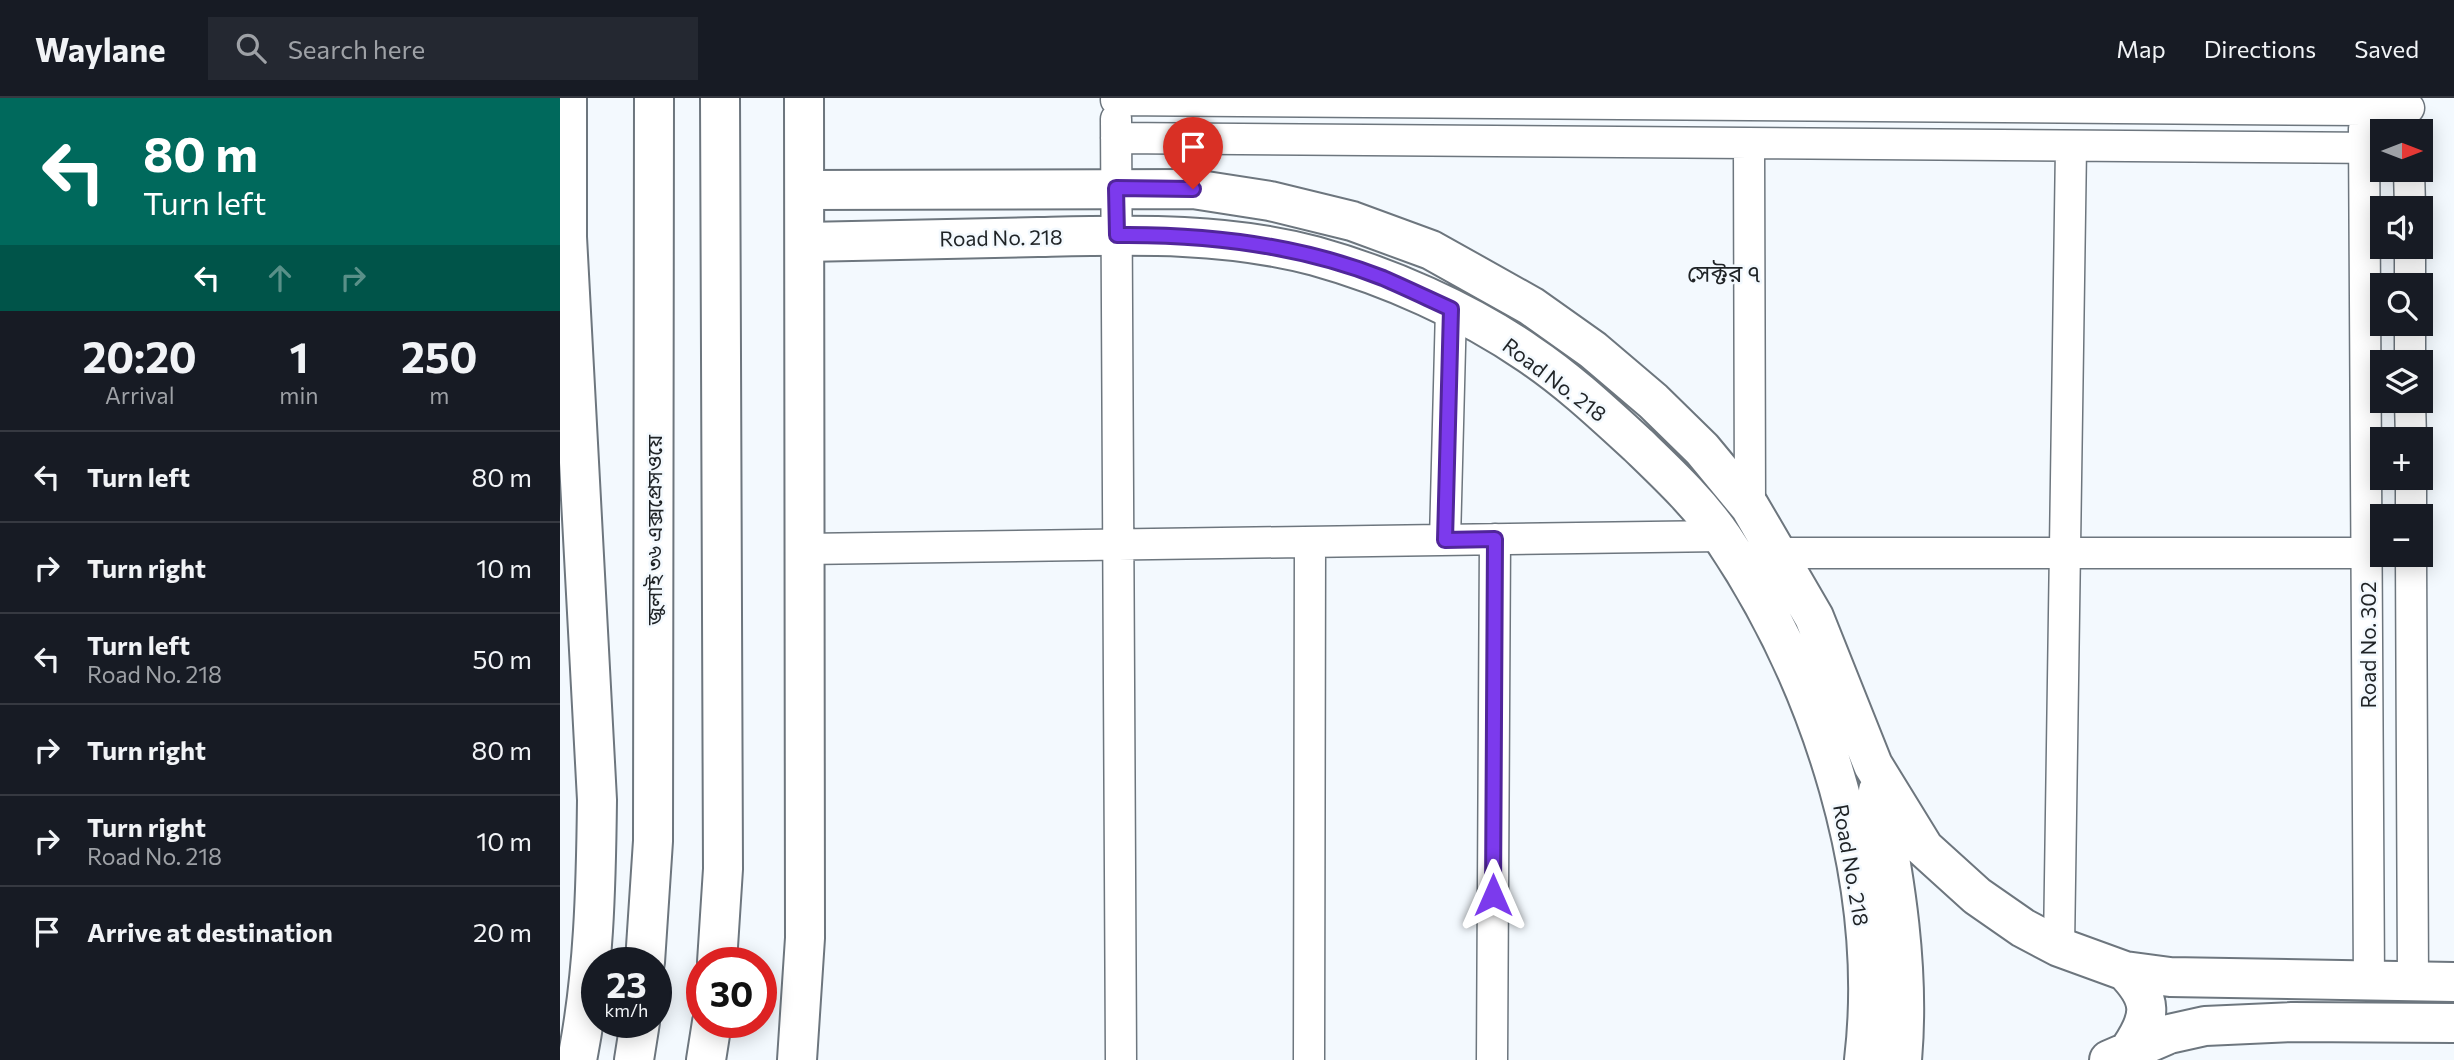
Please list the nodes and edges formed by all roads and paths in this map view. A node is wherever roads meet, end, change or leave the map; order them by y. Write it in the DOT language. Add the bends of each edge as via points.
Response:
graph roads {
  1 [pos="567,98"];
  2 [pos="654,98"];
  3 [pos="720,98"];
  4 [pos="804,98"];
  5 [pos="1116,99"];
  6 [pos="2364,104"];
  7 [pos="2409,112"];
  8 [pos="2370,133"];
  9 [pos="1116,138"];
  10 [pos="1749,144"];
  11 [pos="2071,147"];
  12 [pos="2370,148"];
  13 [pos="2372,182"];
  14 [pos="1116,188"];
  15 [pos="563,189"];
  16 [pos="805,190"];
  17 [pos="1117,235"];
  18 [pos="564,237"];
  19 [pos="805,242"];
  20 [pos="1451,309"];
  21 [pos="1750,507"];
  22 [pos="1722,536"];
  23 [pos="1495,539"];
  24 [pos="1445,540"];
  25 [pos="1310,541"];
  26 [pos="1118,544"];
  27 [pos="804,549"];
  28 [pos="1776,553"];
  29 [pos="2064,553"];
  30 [pos="2366,553"];
  31 [pos="2411,567"];
  32 [pos="1873,765"];
  33 [pos="1836,776"];
  34 [pos="646,947"];
  35 [pos="718,947"];
  36 [pos="2059,947"];
  37 [pos="2125,971"];
  38 [pos="2170,977"];
  39 [pos="2413,981"];
  40 [pos="2368,982"];
  41 [pos="2454,982"];
  42 [pos="2454,1023"];
  43 [pos="2169,1034"];
  44 [pos="637,1038"];
  45 [pos="709,1038"];
  46 [pos="2120,1055"];
  47 [pos="577,1060"];
  48 [pos="634,1060"];
  49 [pos="706,1060"];
  50 [pos="797,1060"];
  51 [pos="1121,1060"];
  52 [pos="1309,1060"];
  53 [pos="1492,1060"];
  54 [pos="1864,1060"];
  55 [pos="1902,1060"];
  1 -- 15 [label="main road"];
  2 -- 34 [label="main road, জুলাই ৩৬ এক্সপ্রেসওয়ে" via="653,841"];
  3 -- 35 [label="main road" via="723,869"];
  4 -- 16 [label="main road"];
  5 -- 6 [label="street"];
  5 -- 9 [label="street"];
  6 -- 7 [label="street"];
  6 -- 8 [label="street, Road No. 302"];
  9 -- 10 [label="street"];
  9 -- 14 [label="street"];
  10 -- 11 [label="street"];
  10 -- 21 [label="street"];
  11 -- 12 [label="street"];
  11 -- 29 [label="street"];
  13 -- 30 [label="street, Road No. 302"];
  14 -- 16 [label="main road, Road No. 218"];
  14 -- 17 [label="street"];
  14 -- 21 [label="main road, Road No. 218" via="1193,189 1270,201 1352,221 1431,250 1531,306 1593,350 1702,449"];
  15 -- 18 [label="main road"];
  16 -- 19 [label="main road"];
  17 -- 19 [label="main road, Road No. 218"];
  17 -- 20 [label="main road, Road No. 218" via="1233,240 1314,256 1382,278"];
  17 -- 26 [label="street"];
  18 -- 47 [label="main road" via="597,800 596,892"];
  19 -- 27 [label="main road"];
  20 -- 22 [label="main road, Road No. 218" via="1529,353 1596,406 1679,485"];
  20 -- 24 [label="street"];
  21 -- 28 [label="main road, Road No. 218"];
  22 -- 23 [label="street"];
  22 -- 33 [label="main road, Road No. 218" via="1774,624"];
  23 -- 24 [label="street"];
  23 -- 53 [label="street"];
  24 -- 25 [label="street"];
  25 -- 26 [label="street"];
  25 -- 52 [label="street"];
  26 -- 27 [label="street"];
  26 -- 51 [label="street"];
  27 -- 50 [label="main road" via="805,938"];
  28 -- 29 [label="street"];
  28 -- 32 [label="main road, Road No. 218" via="1814,618"];
  29 -- 30 [label="street"];
  29 -- 36 [label="street"];
  30 -- 40 [label="street, Road No. 302"];
  31 -- 39 [label="street"];
  32 -- 33 [label="main road"];
  32 -- 36 [label="main road, Road No. 218" via="1924,848 1977,896"];
  32 -- 55 [label="main road, Road No. 218" via="1902,938"];
  33 -- 54 [label="main road, Road No. 218" via="1856,861 1866,947"];
  36 -- 37 [label="main road, Road No. 218"];
  37 -- 38 [label="main road, Road No. 218"];
  37 -- 46 [label="main road" via="2142,989 2147,1008 2143,1029"];
  38 -- 40 [label="main road, Road No. 218"];
  38 -- 43 [label="main road"];
  39 -- 40 [label="main road, Road No. 218"];
  39 -- 41 [label="main road, Road No. 218"];
  42 -- 43 [label="main road" via="2292,1022 2205,1026"];
  43 -- 46 [label="main road"];
  44 -- 48 [label="main road"];
  45 -- 49 [label="main road"];
}
